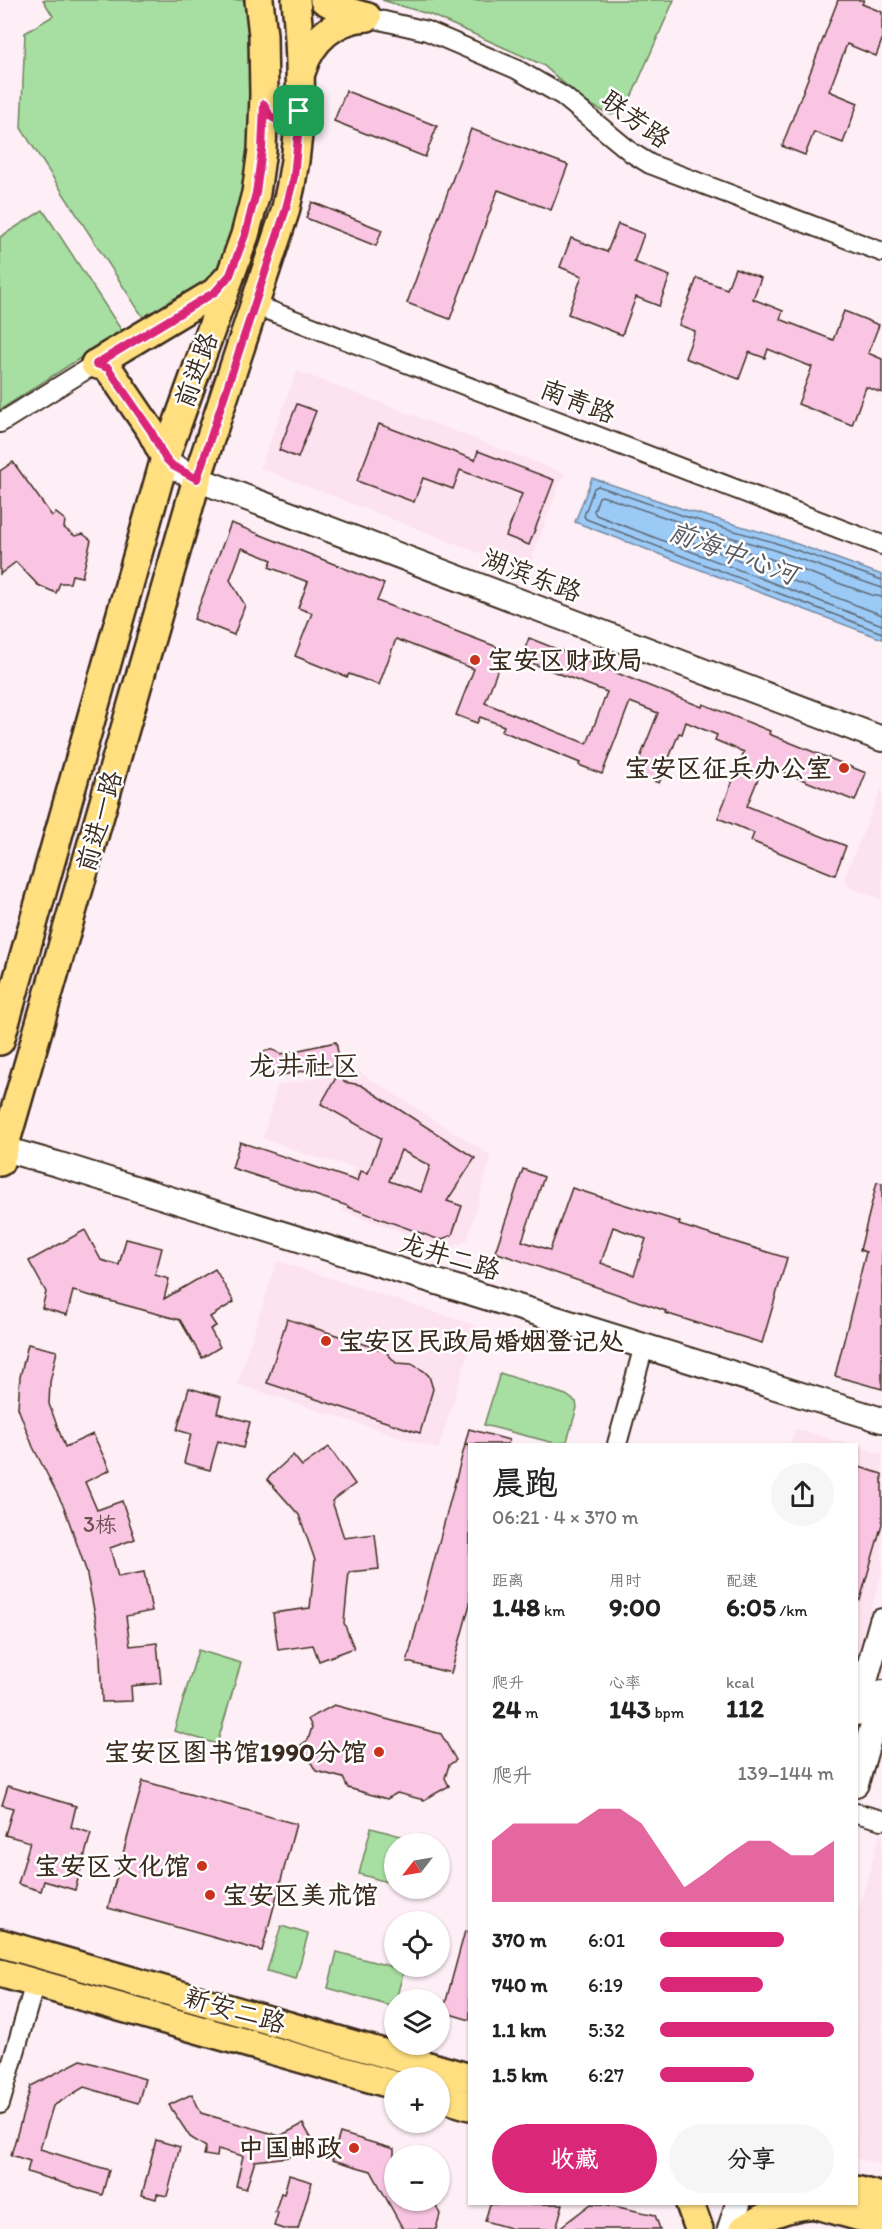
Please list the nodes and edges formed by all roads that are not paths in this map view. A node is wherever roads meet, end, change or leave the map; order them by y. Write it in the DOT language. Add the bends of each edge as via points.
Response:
graph roads {
  1 [pos="259,0"];
  2 [pos="296,0"];
  3 [pos="324,0"];
  4 [pos="367,17"];
  5 [pos="301,71"];
  6 [pos="264,104"];
  7 [pos="301,105"];
  8 [pos="261,156"];
  9 [pos="296,161"];
  10 [pos="882,252"];
  11 [pos="230,275"];
  12 [pos="255,305"];
  13 [pos="96,364"];
  14 [pos="0,423"];
  15 [pos="165,458"];
  16 [pos="197,479"];
  17 [pos="882,546"];
  18 [pos="882,739"];
  19 [pos="0,1041"];
  20 [pos="1,1153"];
  21 [pos="644,1346"];
  22 [pos="882,1420"];
  23 [pos="617,1443"];
  24 [pos="882,1621"];
  25 [pos="882,1693"];
  26 [pos="858,1706"];
  27 [pos="858,1777"];
  28 [pos="858,1814"];
  29 [pos="882,1820"];
  30 [pos="0,1943"];
  31 [pos="0,1972"];
  32 [pos="35,1983"];
  33 [pos="468,2077"];
  34 [pos="384,2082"];
  35 [pos="450,2100"];
  36 [pos="0,2104"];
  37 [pos="468,2105"];
  38 [pos="858,2191"];
  39 [pos="882,2198"];
  40 [pos="690,2205"];
  41 [pos="720,2205"];
  42 [pos="738,2205"];
  43 [pos="808,2205"];
  44 [pos="818,2205"];
  45 [pos="882,2223"];
  46 [pos="699,2229"];
  47 [pos="713,2229"];
  48 [pos="730,2229"];
  49 [pos="744,2229"];
  1 -- 6 [label="main road, 前进路"];
  2 -- 5 [label="main road, 前进路"];
  3 -- 4 [label="main road"];
  4 -- 5 [label="main road" via="348,20 326,32 314,44"];
  4 -- 10 [label="street, 联芳路" via="427,31 516,69 563,96 650,164"];
  5 -- 7 [label="main road, 前进路"];
  6 -- 7 [label="main road" via="270,116 280,122 296,116"];
  6 -- 8 [label="main road, 前进路"];
  7 -- 9 [label="main road, 前进路"];
  8 -- 9 [label="main road" via="271,145 282,144 292,150"];
  8 -- 11 [label="main road, 前进路" via="256,193"];
  9 -- 12 [label="main road, 前进路" via="285,212"];
  11 -- 13 [label="main road" via="215,292"];
  11 -- 15 [label="main road, 前进路"];
  12 -- 16 [label="main road, 前进路"];
  12 -- 17 [label="street, 南青路"];
  13 -- 14 [label="street"];
  13 -- 15 [label="main road" via="108,368"];
  15 -- 16 [label="main road, 湖滨东路"];
  15 -- 19 [label="main road, 前进一路"];
  16 -- 18 [label="main road, 湖滨东路"];
  16 -- 20 [label="main road, 前进一路"];
  20 -- 21 [label="main road, 龙井二路" via="57,1164"];
  21 -- 22 [label="main road, 龙井二路"];
  21 -- 23 [label="street"];
  24 -- 26 [label="main road"];
  25 -- 27 [label="main road"];
  28 -- 29 [label="street"];
  30 -- 33 [label="main road, 新安二路"];
  31 -- 32 [label="main road, 新安二路"];
  32 -- 34 [label="main road, 新安二路"];
  32 -- 36 [label="street"];
  35 -- 37 [label="main road"];
  38 -- 39 [label="main road"];
  40 -- 46 [label="main road"];
  41 -- 47 [label="main road"];
  42 -- 48 [label="main road"];
  43 -- 49 [label="main road" via="785,2209"];
  44 -- 45 [label="main road"];
}
